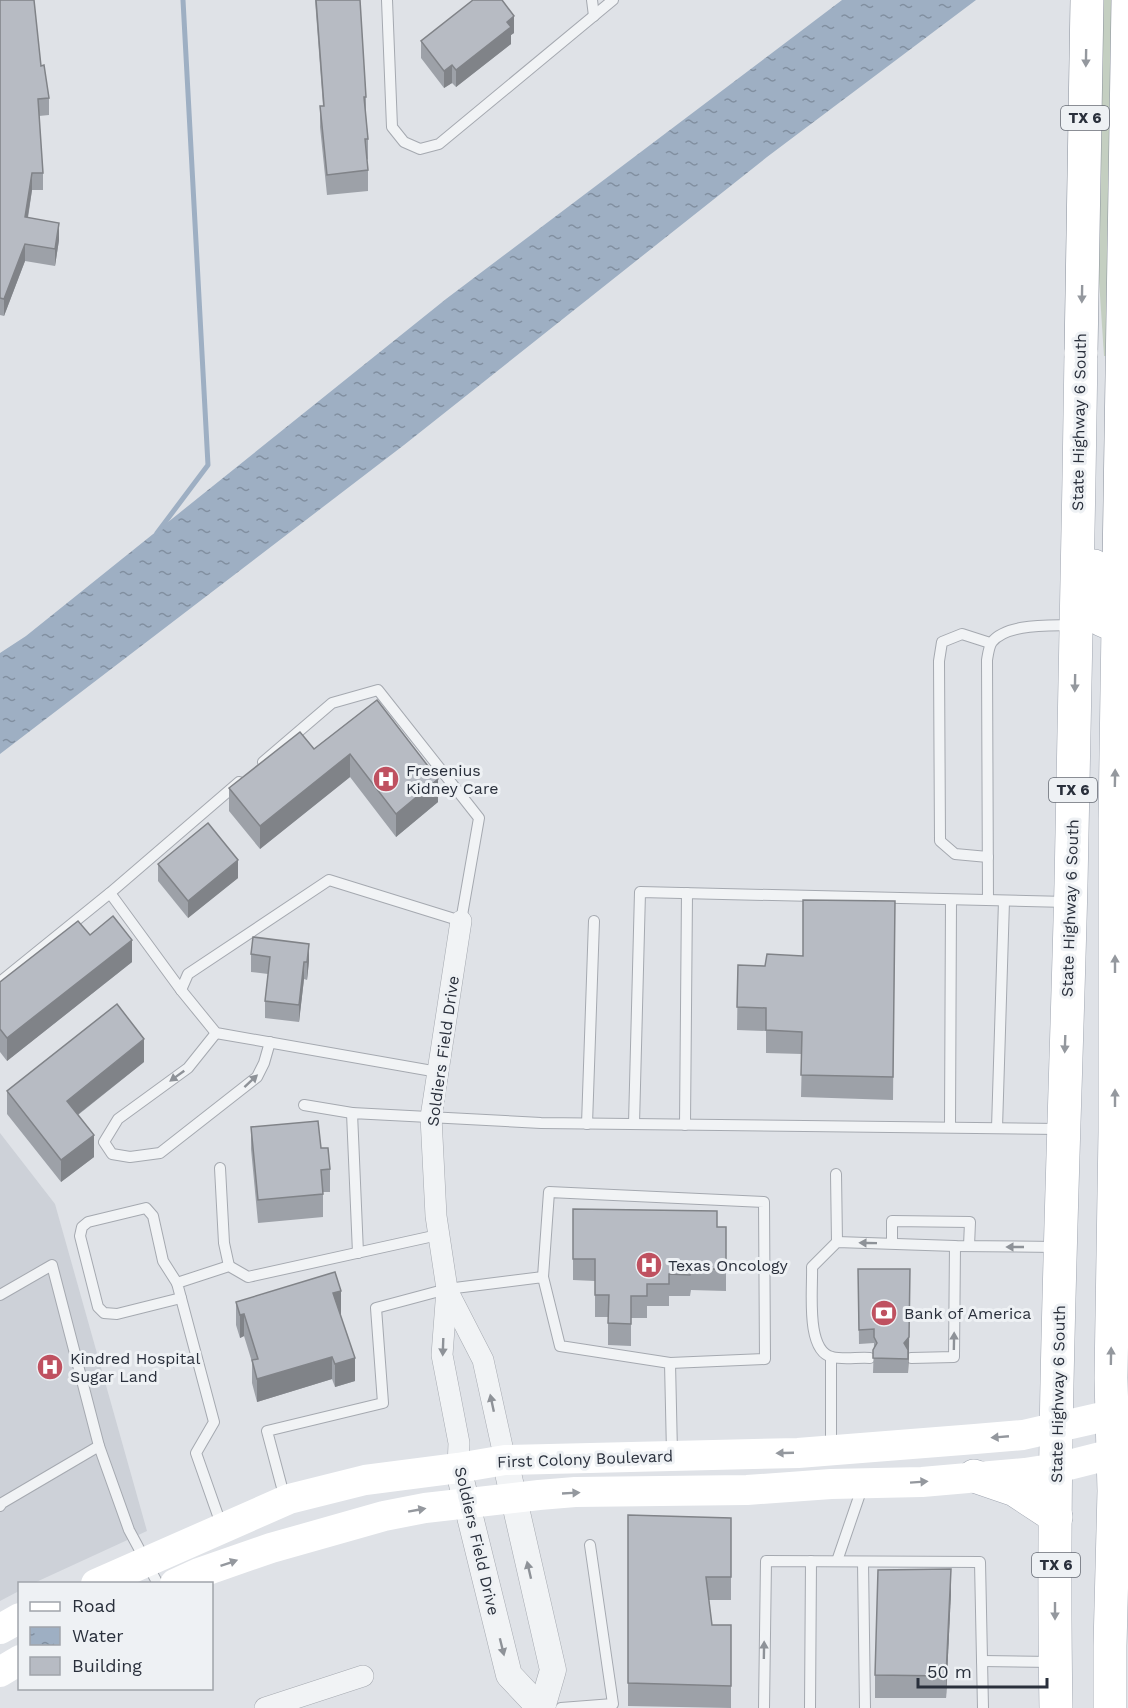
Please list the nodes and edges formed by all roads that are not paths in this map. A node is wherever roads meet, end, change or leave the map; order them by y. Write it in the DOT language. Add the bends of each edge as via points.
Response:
graph roads {
  1 [pos="387,0"];
  2 [pos="592,0"];
  3 [pos="613,0"];
  4 [pos="1087,0"];
  5 [pos="1128,0"];
  6 [pos="594,16"];
  7 [pos="1078,529"];
  8 [pos="1076,625"];
  9 [pos="1123,627"];
  10 [pos="990,643"];
  11 [pos="1116,718"];
  12 [pos="988,857"];
  13 [pos="110,893"];
  14 [pos="687,893"];
  15 [pos="951,900"];
  16 [pos="988,900"];
  17 [pos="1004,901"];
  18 [pos="1071,903"];
  19 [pos="461,921"];
  20 [pos="594,921"];
  21 [pos="0,982"];
  22 [pos="181,990"];
  23 [pos="216,1034"];
  24 [pos="270,1042"];
  25 [pos="438,1072"];
  26 [pos="304,1105"];
  27 [pos="352,1113"];
  28 [pos="430,1117"];
  29 [pos="587,1124"];
  30 [pos="634,1124"];
  31 [pos="685,1125"];
  32 [pos="950,1127"];
  33 [pos="997,1128"];
  34 [pos="1063,1129"];
  35 [pos="1121,1132"];
  36 [pos="220,1168"];
  37 [pos="836,1174"];
  38 [pos="438,1235"];
  39 [pos="837,1242"];
  40 [pos="892,1243"];
  41 [pos="955,1246"];
  42 [pos="969,1246"];
  43 [pos="1060,1247"];
  44 [pos="358,1253"];
  45 [pos="229,1266"];
  46 [pos="543,1277"];
  47 [pos="177,1283"];
  48 [pos="447,1289"];
  49 [pos="0,1295"];
  50 [pos="181,1298"];
  51 [pos="831,1357"];
  52 [pos="870,1358"];
  53 [pos="911,1358"];
  54 [pos="670,1363"];
  55 [pos="1120,1412"];
  56 [pos="1058,1427"];
  57 [pos="99,1446"];
  58 [pos="831,1450"];
  59 [pos="1121,1452"];
  60 [pos="672,1456"];
  61 [pos="505,1460"];
  62 [pos="458,1468"];
  63 [pos="1057,1468"];
  64 [pos="974,1476"];
  65 [pos="864,1484"];
  66 [pos="513,1498"];
  67 [pos="285,1500"];
  68 [pos="466,1504"];
  69 [pos="0,1506"];
  70 [pos="1056,1517"];
  71 [pos="222,1527"];
  72 [pos="1121,1533"];
  73 [pos="590,1545"];
  74 [pos="811,1561"];
  75 [pos="837,1561"];
  76 [pos="863,1562"];
  77 [pos="152,1572"];
  78 [pos="105,1582"];
  79 [pos="179,1582"];
  80 [pos="18,1619"];
  81 [pos="0,1629"];
  82 [pos="18,1661"];
  83 [pos="982,1661"];
  84 [pos="1055,1662"];
  85 [pos="0,1672"];
  86 [pos="363,1676"];
  87 [pos="614,1706"];
  88 [pos="265,1708"];
  89 [pos="541,1708"];
  90 [pos="561,1708"];
  91 [pos="764,1708"];
  92 [pos="810,1708"];
  93 [pos="865,1708"];
  94 [pos="983,1708"];
  95 [pos="1056,1708"];
  96 [pos="1110,1708"];
  1 -- 6 [label="lane" via="392,127 404,142 420,149 439,144"];
  2 -- 6 [label="lane"];
  3 -- 6 [label="lane"];
  4 -- 7 [label="main road, State Highway 6 South / TX 6, one-way"];
  5 -- 9 [label="main road, TX 6"];
  7 -- 8 [label="main road, State Highway 6 South / TX 6"];
  7 -- 9 [label="main road" via="1098,573 1102,620"];
  8 -- 10 [label="lane" via="1018,628 1002,633"];
  8 -- 11 [label="main road" via="1092,637 1097,650 1097,682"];
  8 -- 18 [label="main road, State Highway 6 South / TX 6, one-way"];
  9 -- 11 [label="main road, TX 6"];
  10 -- 12 [label="lane"];
  10 -- 12 [label="lane" via="962,634 942,642 939,661 940,841 955,854"];
  35 -- 11 [label="main road, TX 6, one-way"];
  12 -- 16 [label="lane"];
  13 -- 19 [label="lane" via="332,703 378,690 479,818"];
  13 -- 21 [label="lane"];
  13 -- 22 [label="lane"];
  14 -- 15 [label="lane"];
  14 -- 30 [label="lane" via="640,892"];
  14 -- 31 [label="lane"];
  15 -- 16 [label="lane"];
  15 -- 32 [label="lane"];
  16 -- 17 [label="lane"];
  17 -- 18 [label="lane"];
  17 -- 33 [label="lane"];
  18 -- 34 [label="main road, State Highway 6 South / TX 6, one-way"];
  19 -- 22 [label="lane" via="328,880 188,974"];
  19 -- 25 [label="street, Soldiers Field Drive"];
  20 -- 29 [label="lane"];
  22 -- 23 [label="lane"];
  23 -- 24 [label="lane"];
  23 -- 24 [label="lane, one-way" via="188,1068 118,1119 104,1142 112,1154 130,1157 160,1153 257,1077"];
  24 -- 25 [label="lane"];
  25 -- 28 [label="street, Soldiers Field Drive"];
  26 -- 27 [label="lane"];
  27 -- 28 [label="lane"];
  27 -- 44 [label="lane"];
  28 -- 29 [label="lane"];
  28 -- 38 [label="street, Soldiers Field Drive"];
  29 -- 30 [label="lane"];
  30 -- 31 [label="lane"];
  31 -- 32 [label="lane"];
  32 -- 33 [label="lane"];
  33 -- 34 [label="lane"];
  34 -- 43 [label="main road, State Highway 6 South / TX 6"];
  55 -- 35 [label="main road, TX 6, one-way" via="1111,1378"];
  36 -- 45 [label="lane"];
  37 -- 39 [label="lane"];
  38 -- 44 [label="lane"];
  38 -- 48 [label="street, Soldiers Field Drive"];
  40 -- 39 [label="lane, one-way"];
  39 -- 51 [label="lane" via="812,1267 813,1333 818,1347"];
  40 -- 41 [label="lane"];
  40 -- 42 [label="lane" via="892,1221 970,1222"];
  41 -- 42 [label="lane"];
  53 -- 41 [label="lane, one-way" via="954,1357"];
  43 -- 42 [label="lane, one-way"];
  43 -- 56 [label="main road, State Highway 6 South / TX 6"];
  44 -- 45 [label="lane" via="249,1277"];
  45 -- 47 [label="lane"];
  46 -- 48 [label="lane"];
  46 -- 54 [label="lane" via="560,1346"];
  46 -- 54 [label="lane" via="549,1192 765,1202 765,1359"];
  47 -- 50 [label="lane"];
  47 -- 50 [label="lane" via="164,1261 153,1216 146,1208 88,1222 82,1227 80,1236 98,1307 104,1313 117,1314"];
  61 -- 48 [label="street, Soldiers Field Drive, one-way" via="483,1360"];
  48 -- 62 [label="street, Soldiers Field Drive, one-way" via="442,1355 459,1443"];
  48 -- 67 [label="lane" via="376,1308 383,1403 267,1431"];
  49 -- 57 [label="lane" via="52,1265"];
  50 -- 71 [label="lane" via="214,1422 196,1453"];
  51 -- 52 [label="lane"];
  51 -- 58 [label="lane"];
  54 -- 60 [label="lane"];
  55 -- 56 [label="main road, First Colony Boulevard"];
  55 -- 59 [label="main road, TX 6"];
  56 -- 58 [label="main road, First Colony Boulevard, one-way" via="1023,1435"];
  56 -- 63 [label="main road, State Highway 6 South / TX 6"];
  57 -- 69 [label="lane"];
  57 -- 77 [label="lane" via="129,1530"];
  58 -- 60 [label="main road, First Colony Boulevard, one-way"];
  59 -- 63 [label="main road, First Colony Boulevard"];
  59 -- 72 [label="main road, TX 6"];
  60 -- 61 [label="main road, First Colony Boulevard"];
  61 -- 62 [label="main road, First Colony Boulevard"];
  61 -- 66 [label="street, Soldiers Field Drive"];
  62 -- 67 [label="main road, First Colony Boulevard" via="365,1480"];
  62 -- 68 [label="street, Soldiers Field Drive"];
  63 -- 64 [label="main road, First Colony Boulevard"];
  63 -- 70 [label="main road, State Highway 6 South / TX 6"];
  65 -- 64 [label="main road, First Colony Boulevard, one-way"];
  64 -- 70 [label="main road" via="1015,1490"];
  66 -- 65 [label="main road, First Colony Boulevard, one-way" via="575,1492"];
  65 -- 75 [label="lane"];
  66 -- 68 [label="main road, First Colony Boulevard"];
  89 -- 66 [label="street, Soldiers Field Drive, one-way" via="553,1670"];
  67 -- 71 [label="main road, First Colony Boulevard"];
  79 -- 68 [label="main road, First Colony Boulevard, one-way" via="271,1548 384,1516"];
  68 -- 89 [label="street, Soldiers Field Drive, one-way" via="509,1675"];
  70 -- 84 [label="main road, State Highway 6 South / TX 6, one-way"];
  71 -- 77 [label="main road, First Colony Boulevard"];
  72 -- 96 [label="main road, TX 6" via="1110,1646"];
  73 -- 87 [label="lane"];
  74 -- 75 [label="lane"];
  91 -- 74 [label="lane, one-way" via="766,1561"];
  74 -- 92 [label="lane"];
  75 -- 76 [label="lane"];
  76 -- 83 [label="lane" via="980,1562"];
  76 -- 93 [label="lane"];
  77 -- 78 [label="main road, First Colony Boulevard"];
  80 -- 81 [label="main road"];
  82 -- 85 [label="main road"];
  83 -- 84 [label="lane"];
  83 -- 94 [label="lane"];
  84 -- 95 [label="main road, State Highway 6 South / TX 6"];
  86 -- 88 [label="street"];
  87 -- 90 [label="lane"];
}
